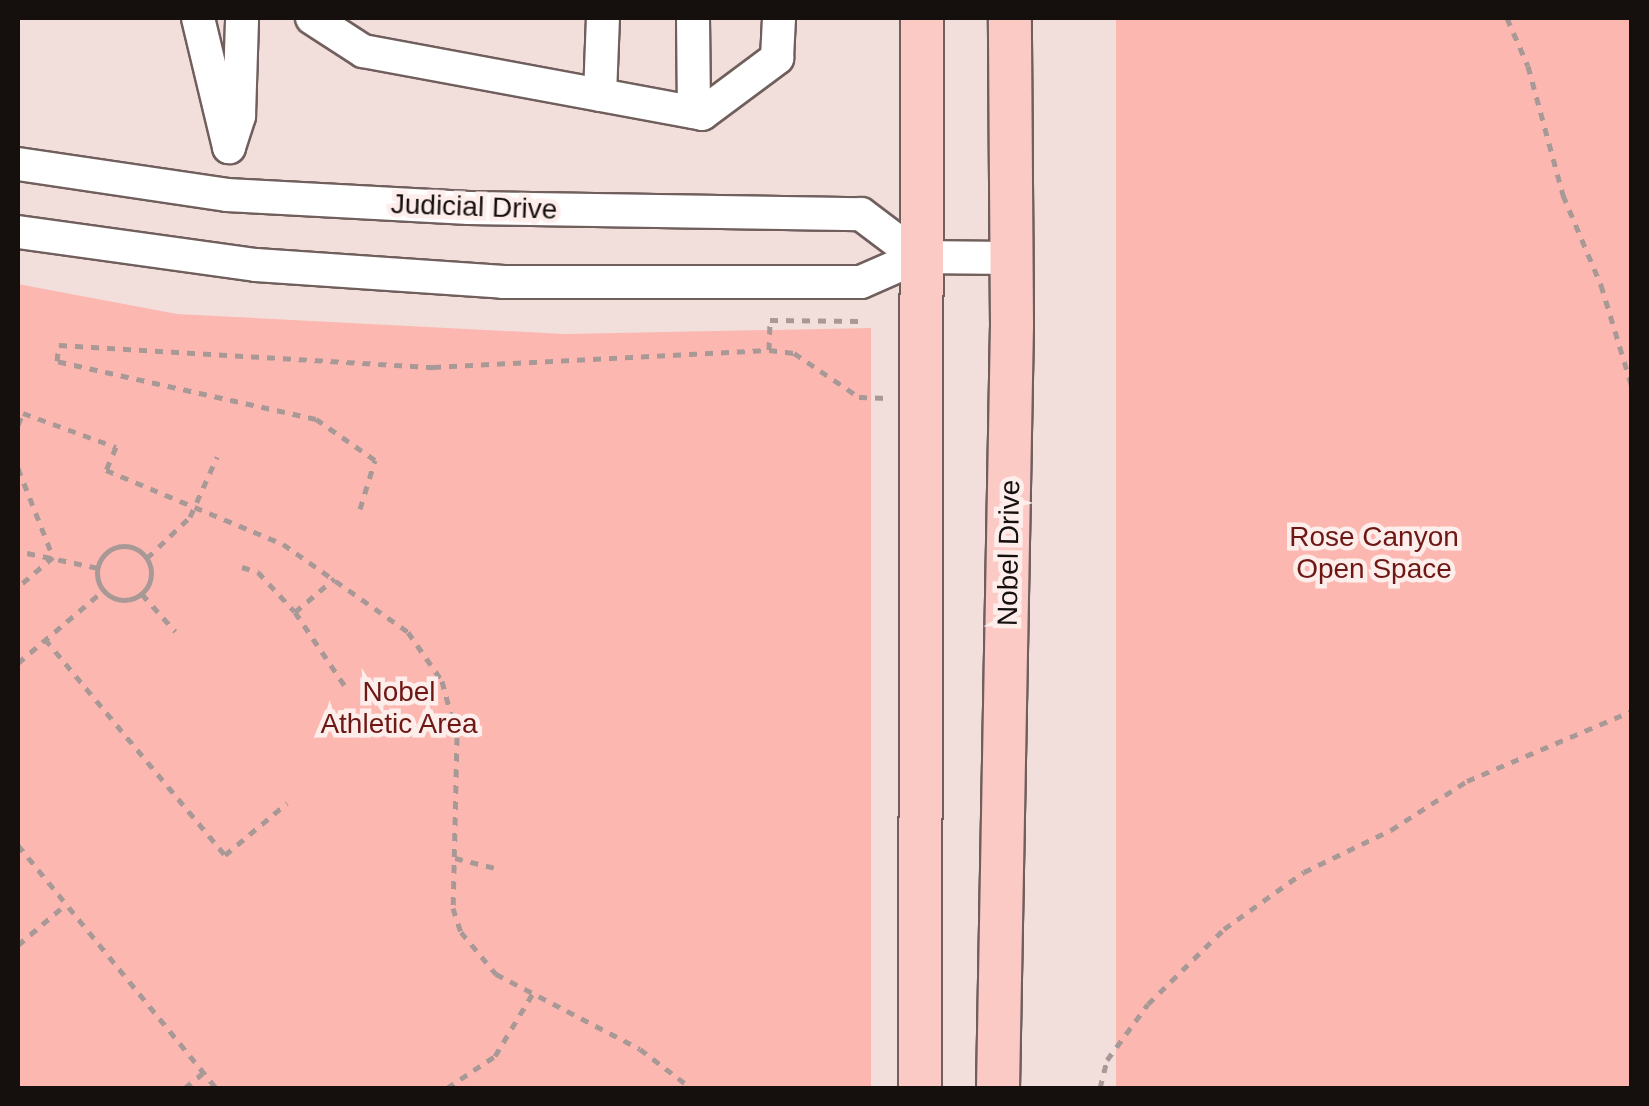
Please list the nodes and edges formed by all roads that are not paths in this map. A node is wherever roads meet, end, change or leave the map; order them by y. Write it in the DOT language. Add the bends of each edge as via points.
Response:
graph roads {
  1 [pos="198,18"];
  2 [pos="238,18"];
  3 [pos="312,18"];
  4 [pos="603,18"];
  5 [pos="693,18"];
  6 [pos="779,18"];
  7 [pos="922,18"];
  8 [pos="1010,18"];
  9 [pos="600,94"];
  10 [pos="694,112"];
  11 [pos="229,147"];
  12 [pos="18,164"];
  13 [pos="227,195"];
  14 [pos="18,232"];
  15 [pos="918,256"];
  16 [pos="1011,258"];
  17 [pos="920,1088"];
  18 [pos="998,1088"];
  1 -- 2 [label="street"];
  1 -- 11 [label="street"];
  2 -- 11 [label="street" via="239,116"];
  3 -- 9 [label="street" via="363,52"];
  4 -- 9 [label="street"];
  5 -- 10 [label="street"];
  6 -- 10 [label="street" via="777,58 702,114"];
  7 -- 15 [label="main road"];
  8 -- 16 [label="main road, Nobel Drive"];
  9 -- 10 [label="street"];
  11 -- 13 [label="street"];
  12 -- 13 [label="street, Judicial Drive"];
  13 -- 15 [label="street, Judicial Drive" via="508,209 862,214"];
  14 -- 15 [label="street" via="256,265 503,282 860,282"];
  15 -- 16 [label="street"];
  15 -- 17 [label="main road"];
  16 -- 18 [label="main road, Nobel Drive"];
}
